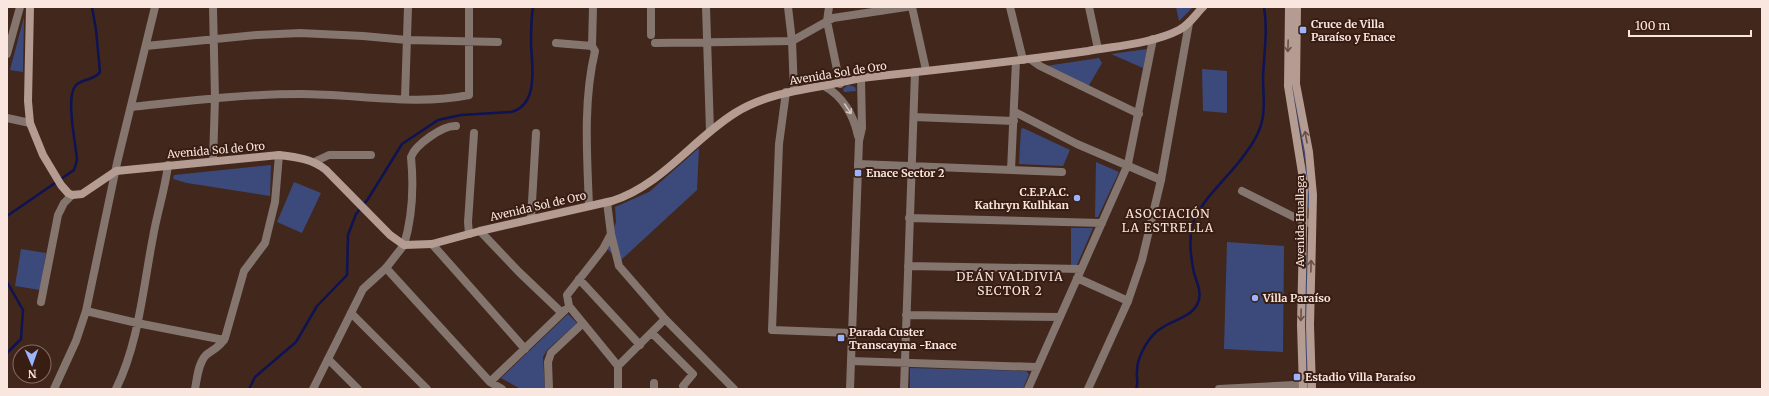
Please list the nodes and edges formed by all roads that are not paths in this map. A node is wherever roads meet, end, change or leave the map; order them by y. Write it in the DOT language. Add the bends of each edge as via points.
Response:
graph roads {
  1 [pos="20,7"];
  2 [pos="30,7"];
  3 [pos="155,7"];
  4 [pos="213,7"];
  5 [pos="408,7"];
  6 [pos="469,7"];
  7 [pos="592,7"];
  8 [pos="651,7"];
  9 [pos="706,7"];
  10 [pos="788,7"];
  11 [pos="829,7"];
  12 [pos="906,7"];
  13 [pos="912,7"];
  14 [pos="1010,7"];
  15 [pos="1089,7"];
  16 [pos="1203,7"];
  17 [pos="1289,7"];
  18 [pos="1297,7"];
  19 [pos="827,21"];
  20 [pos="1189,23"];
  21 [pos="652,35"];
  22 [pos="1153,39"];
  23 [pos="213,40"];
  24 [pos="407,40"];
  25 [pos="469,41"];
  26 [pos="792,41"];
  27 [pos="498,42"];
  28 [pos="707,42"];
  29 [pos="556,43"];
  30 [pos="655,43"];
  31 [pos="146,46"];
  32 [pos="592,46"];
  33 [pos="1098,49"];
  34 [pos="7,54"];
  35 [pos="1023,60"];
  36 [pos="926,70"];
  37 [pos="915,72"];
  38 [pos="861,78"];
  39 [pos="840,84"];
  40 [pos="824,86"];
  41 [pos="790,92"];
  42 [pos="215,98"];
  43 [pos="405,98"];
  44 [pos="131,107"];
  45 [pos="1014,112"];
  46 [pos="1139,114"];
  47 [pos="914,117"];
  48 [pos="7,118"];
  49 [pos="1014,121"];
  50 [pos="30,123"];
  51 [pos="456,126"];
  52 [pos="710,131"];
  53 [pos="536,133"];
  54 [pos="474,134"];
  55 [pos="859,141"];
  56 [pos="279,155"];
  57 [pos="371,155"];
  58 [pos="212,161"];
  59 [pos="314,162"];
  60 [pos="858,164"];
  61 [pos="1128,164"];
  62 [pos="168,165"];
  63 [pos="912,166"];
  64 [pos="1011,170"];
  65 [pos="116,171"];
  66 [pos="1062,172"];
  67 [pos="1161,180"];
  68 [pos="1242,191"];
  69 [pos="69,193"];
  70 [pos="606,202"];
  71 [pos="588,206"];
  72 [pos="909,218"];
  73 [pos="531,219"];
  74 [pos="1304,222"];
  75 [pos="1102,223"];
  76 [pos="1313,224"];
  77 [pos="480,231"];
  78 [pos="469,234"];
  79 [pos="611,234"];
  80 [pos="432,244"];
  81 [pos="404,245"];
  82 [pos="908,266"];
  83 [pos="386,268"];
  84 [pos="1081,269"];
  85 [pos="1077,278"];
  86 [pos="579,279"];
  87 [pos="1128,301"];
  88 [pos="41,302"];
  89 [pos="569,306"];
  90 [pos="86,311"];
  91 [pos="562,313"];
  92 [pos="351,314"];
  93 [pos="906,315"];
  94 [pos="1060,317"];
  95 [pos="665,319"];
  96 [pos="583,322"];
  97 [pos="137,323"];
  98 [pos="652,332"];
  99 [pos="852,333"];
  100 [pos="224,340"];
  101 [pos="640,345"];
  102 [pos="525,349"];
  103 [pos="328,359"];
  104 [pos="851,361"];
  105 [pos="904,364"];
  106 [pos="618,366"];
  107 [pos="1037,367"];
  108 [pos="494,386"];
  109 [pos="1312,386"];
  110 [pos="1303,387"];
  111 [pos="54,389"];
  112 [pos="116,389"];
  113 [pos="195,389"];
  114 [pos="313,389"];
  115 [pos="358,389"];
  116 [pos="427,389"];
  117 [pos="549,389"];
  118 [pos="618,389"];
  119 [pos="684,389"];
  120 [pos="734,389"];
  121 [pos="850,389"];
  122 [pos="904,389"];
  123 [pos="1028,389"];
  124 [pos="1088,389"];
  125 [pos="1219,389"];
  1 -- 34 [label="street"];
  2 -- 50 [label="main road"];
  3 -- 31 [label="street"];
  4 -- 23 [label="street"];
  5 -- 24 [label="street"];
  6 -- 25 [label="street"];
  7 -- 32 [label="street"];
  8 -- 21 [label="street"];
  9 -- 28 [label="street"];
  10 -- 26 [label="street"];
  11 -- 19 [label="street"];
  12 -- 19 [label="street"];
  13 -- 36 [label="street"];
  14 -- 35 [label="street"];
  15 -- 33 [label="street"];
  16 -- 20 [label="main road, Avenida Sol de Oro"];
  17 -- 74 [label="main road, Avenida Huallaga, one-way" via="1288,86 1303,173"];
  76 -- 18 [label="main road, Avenida Huallaga, one-way" via="1312,174 1296,84"];
  19 -- 26 [label="street"];
  19 -- 39 [label="street"];
  20 -- 22 [label="main road, Avenida Sol de Oro" via="1180,30"];
  20 -- 67 [label="street"];
  22 -- 33 [label="main road, Avenida Sol de Oro"];
  22 -- 46 [label="street"];
  23 -- 24 [label="street" via="300,34"];
  23 -- 31 [label="street"];
  23 -- 42 [label="street"];
  24 -- 25 [label="street"];
  24 -- 43 [label="street"];
  25 -- 27 [label="street"];
  25 -- 43 [label="street" via="469,94 438,99"];
  26 -- 28 [label="street"];
  26 -- 41 [label="street"];
  28 -- 30 [label="street"];
  28 -- 52 [label="street"];
  29 -- 32 [label="street"];
  31 -- 44 [label="street"];
  32 -- 71 [label="street" via="595,51 589,87"];
  33 -- 35 [label="main road, Avenida Sol de Oro"];
  35 -- 36 [label="main road, Avenida Sol de Oro"];
  35 -- 45 [label="street"];
  35 -- 46 [label="street"];
  36 -- 37 [label="main road, Avenida Sol de Oro"];
  37 -- 38 [label="main road, Avenida Sol de Oro"];
  37 -- 47 [label="street"];
  38 -- 39 [label="main road, Avenida Sol de Oro"];
  38 -- 55 [label="street" via="862,128"];
  39 -- 40 [label="main road, Avenida Sol de Oro"];
  40 -- 41 [label="main road, Avenida Sol de Oro"];
  40 -- 55 [label="street, one-way" via="836,94 849,112"];
  41 -- 52 [label="main road, Avenida Sol de Oro" via="749,105"];
  41 -- 99 [label="street" via="779,144 772,330"];
  42 -- 43 [label="street" via="302,94"];
  42 -- 44 [label="street"];
  42 -- 58 [label="street"];
  44 -- 65 [label="street"];
  45 -- 49 [label="street"];
  45 -- 61 [label="street" via="1077,144"];
  46 -- 61 [label="street"];
  47 -- 49 [label="street"];
  47 -- 63 [label="street"];
  48 -- 50 [label="street"];
  49 -- 64 [label="street"];
  50 -- 69 [label="main road" via="43,155"];
  51 -- 81 [label="street" via="447,126 413,152 413,203"];
  52 -- 70 [label="main road, Avenida Sol de Oro" via="648,184 628,196"];
  53 -- 73 [label="street"];
  54 -- 78 [label="street"];
  55 -- 60 [label="street"];
  56 -- 58 [label="main road, Avenida Sol de Oro"];
  56 -- 59 [label="main road, Avenida Sol de Oro"];
  56 -- 100 [label="street" via="275,202 265,244 244,271"];
  57 -- 59 [label="street" via="329,155"];
  58 -- 62 [label="main road, Avenida Sol de Oro"];
  59 -- 81 [label="main road, Avenida Sol de Oro" via="338,181 390,235"];
  60 -- 63 [label="street"];
  60 -- 99 [label="street"];
  61 -- 67 [label="street"];
  61 -- 75 [label="street"];
  62 -- 65 [label="main road, Avenida Sol de Oro"];
  62 -- 97 [label="street"];
  63 -- 64 [label="street"];
  63 -- 72 [label="street"];
  64 -- 66 [label="street"];
  65 -- 69 [label="main road, Avenida Sol de Oro" via="87,191 78,195"];
  65 -- 90 [label="street"];
  67 -- 87 [label="street" via="1142,260"];
  68 -- 74 [label="street"];
  69 -- 88 [label="street" via="58,215"];
  70 -- 71 [label="main road, Avenida Sol de Oro"];
  70 -- 79 [label="street"];
  71 -- 73 [label="main road, Avenida Sol de Oro"];
  72 -- 75 [label="street"];
  72 -- 82 [label="street"];
  73 -- 77 [label="main road, Avenida Sol de Oro"];
  74 -- 76 [label="street"];
  74 -- 110 [label="main road, Avenida Huallaga, one-way" via="1301,325"];
  75 -- 84 [label="street"];
  109 -- 76 [label="main road, Avenida Huallaga, one-way" via="1310,325"];
  77 -- 78 [label="main road, Avenida Sol de Oro"];
  77 -- 91 [label="street"];
  78 -- 80 [label="main road, Avenida Sol de Oro"];
  79 -- 86 [label="street" via="601,252"];
  79 -- 95 [label="street" via="619,266"];
  80 -- 81 [label="main road, Avenida Sol de Oro"];
  80 -- 102 [label="street"];
  81 -- 83 [label="street"];
  82 -- 84 [label="street"];
  82 -- 93 [label="street"];
  83 -- 92 [label="street" via="363,289"];
  83 -- 108 [label="street"];
  84 -- 85 [label="street"];
  85 -- 87 [label="street"];
  85 -- 94 [label="street"];
  86 -- 89 [label="street" via="567,295"];
  86 -- 101 [label="street"];
  87 -- 124 [label="street"];
  89 -- 91 [label="street"];
  89 -- 96 [label="street"];
  90 -- 97 [label="street"];
  90 -- 111 [label="street" via="76,341"];
  91 -- 102 [label="street"];
  92 -- 103 [label="street"];
  92 -- 116 [label="street"];
  93 -- 94 [label="street"];
  93 -- 105 [label="street"];
  94 -- 107 [label="street"];
  95 -- 98 [label="street"];
  95 -- 120 [label="street"];
  96 -- 106 [label="street"];
  96 -- 117 [label="street" via="551,353 548,362"];
  97 -- 100 [label="street"];
  97 -- 112 [label="street" via="130,358"];
  98 -- 101 [label="street"];
  98 -- 119 [label="street" via="693,374 683,386"];
  99 -- 104 [label="street"];
  100 -- 113 [label="street" via="202,362"];
  101 -- 106 [label="street"];
  102 -- 108 [label="street"];
  103 -- 114 [label="street"];
  103 -- 115 [label="street"];
  104 -- 105 [label="street"];
  104 -- 121 [label="street"];
  105 -- 107 [label="street"];
  105 -- 122 [label="street"];
  106 -- 118 [label="street"];
  107 -- 123 [label="street"];
  109 -- 110 [label="street"];
  110 -- 125 [label="street"];
}
